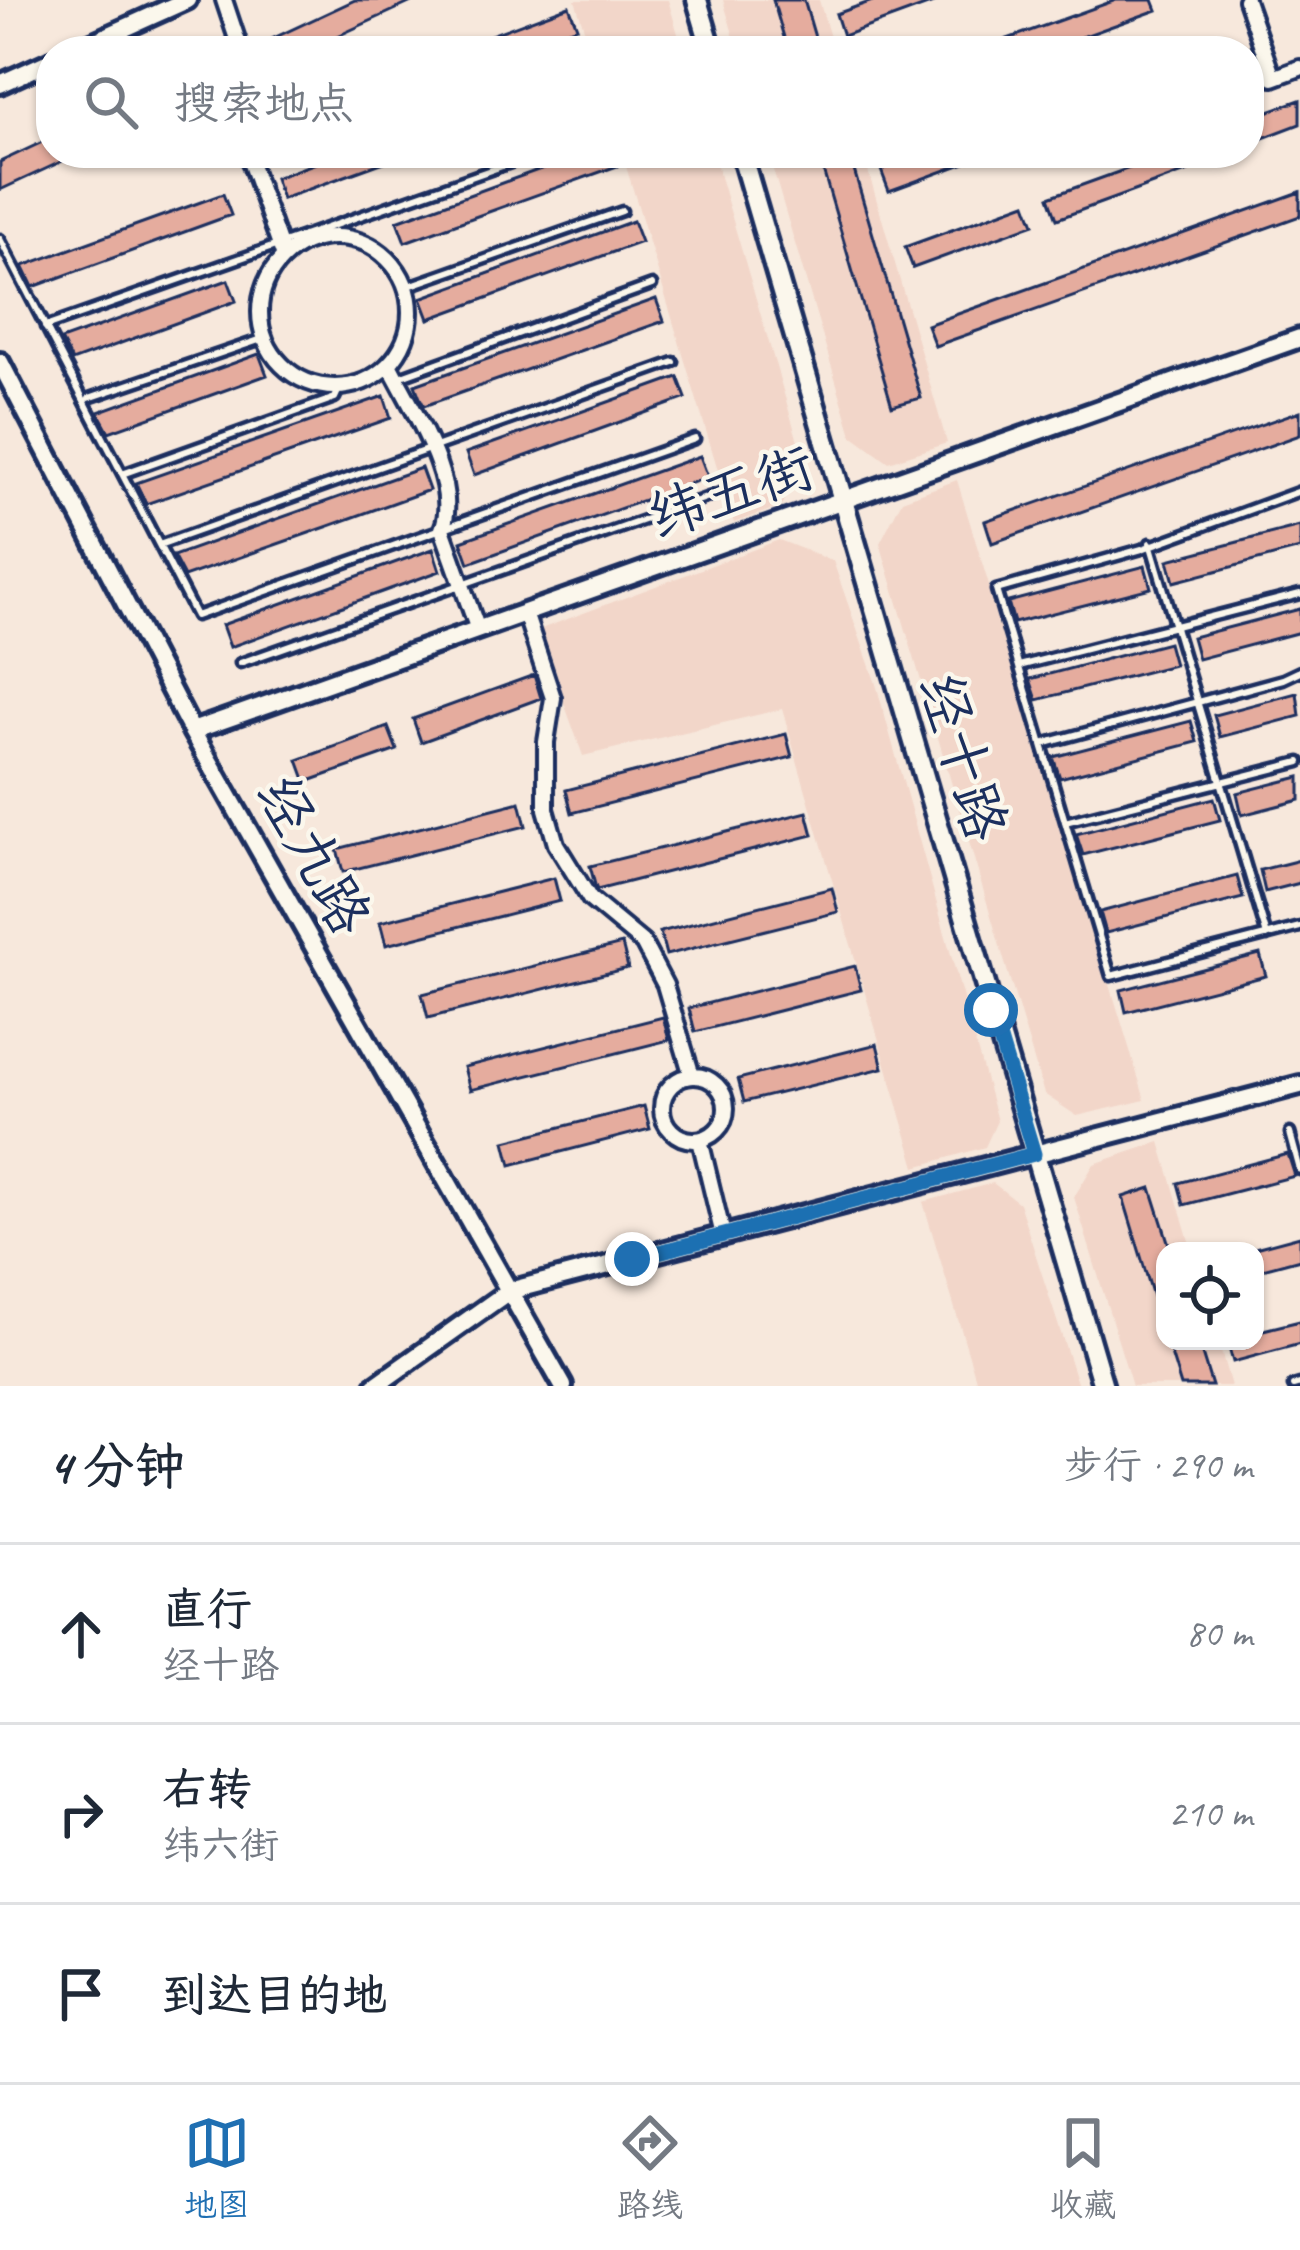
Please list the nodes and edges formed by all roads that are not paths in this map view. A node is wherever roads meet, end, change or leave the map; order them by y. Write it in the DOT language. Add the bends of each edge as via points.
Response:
graph roads {
  1 [pos="187,0"];
  2 [pos="224,0"];
  3 [pos="697,0"];
  4 [pos="1246,0"];
  5 [pos="107,36"];
  6 [pos="236,36"];
  7 [pos="708,36"];
  8 [pos="1258,36"];
  9 [pos="1264,52"];
  10 [pos="36,68"];
  11 [pos="1300,68"];
  12 [pos="0,84"];
  13 [pos="252,168"];
  14 [pos="500,168"];
  15 [pos="745,168"];
  16 [pos="622,211"];
  17 [pos="0,239"];
  18 [pos="281,251"];
  19 [pos="652,285"];
  20 [pos="406,287"];
  21 [pos="45,327"];
  22 [pos="265,338"];
  23 [pos="1300,338"];
  24 [pos="0,362"];
  25 [pos="674,362"];
  26 [pos="392,371"];
  27 [pos="340,387"];
  28 [pos="88,398"];
  29 [pos="695,439"];
  30 [pos="431,448"];
  31 [pos="122,474"];
  32 [pos="1300,491"];
  33 [pos="720,493"];
  34 [pos="840,501"];
  35 [pos="442,529"];
  36 [pos="1150,543"];
  37 [pos="159,545"];
  38 [pos="462,585"];
  39 [pos="1300,594"];
  40 [pos="525,613"];
  41 [pos="478,630"];
  42 [pos="240,663"];
  43 [pos="1019,666"];
  44 [pos="1300,671"];
  45 [pos="192,730"];
  46 [pos="1042,744"];
  47 [pos="1300,762"];
  48 [pos="1065,822"];
  49 [pos="1300,927"];
  50 [pos="1267,936"];
  51 [pos="692,1076"];
  52 [pos="1300,1085"];
  53 [pos="1290,1133"];
  54 [pos="700,1140"];
  55 [pos="1034,1154"];
  56 [pos="1300,1170"];
  57 [pos="723,1235"];
  58 [pos="508,1291"];
  59 [pos="375,1386"];
  60 [pos="563,1386"];
  61 [pos="1102,1386"];
  1 -- 5 [label="street"];
  2 -- 6 [label="street"];
  3 -- 7 [label="main road"];
  4 -- 8 [label="street"];
  9 -- 11 [label="street" via="1273,78"];
  10 -- 12 [label="street"];
  13 -- 18 [label="street"];
  14 -- 18 [label="lane"];
  15 -- 34 [label="main road, 经十路"];
  16 -- 20 [label="lane"];
  17 -- 21 [label="lane"];
  18 -- 20 [label="street" via="351,238 387,257"];
  18 -- 21 [label="lane"];
  18 -- 22 [label="street" via="263,292"];
  19 -- 26 [label="lane"];
  20 -- 26 [label="street" via="408,332"];
  21 -- 31 [label="lane"];
  22 -- 27 [label="street" via="292,373"];
  22 -- 28 [label="lane"];
  23 -- 34 [label="street, 纬五街"];
  24 -- 45 [label="street, 经九路"];
  25 -- 30 [label="lane"];
  26 -- 27 [label="street"];
  26 -- 30 [label="street"];
  27 -- 31 [label="lane" via="335,398"];
  29 -- 35 [label="lane"];
  30 -- 35 [label="street" via="447,517"];
  30 -- 37 [label="lane"];
  31 -- 37 [label="lane"];
  32 -- 36 [label="lane"];
  33 -- 38 [label="lane"];
  34 -- 40 [label="street, 纬五街"];
  34 -- 55 [label="main road, 经十路"];
  35 -- 37 [label="lane" via="196,616"];
  35 -- 38 [label="street"];
  36 -- 43 [label="lane" via="996,590"];
  36 -- 50 [label="lane"];
  38 -- 41 [label="street"];
  38 -- 42 [label="lane"];
  39 -- 43 [label="lane"];
  40 -- 41 [label="street, 纬五街"];
  40 -- 51 [label="street" via="553,698 546,809 556,844 590,899 643,943 665,985"];
  41 -- 45 [label="street, 纬五街"];
  43 -- 46 [label="lane"];
  44 -- 46 [label="lane"];
  45 -- 58 [label="street, 经九路"];
  46 -- 48 [label="lane"];
  47 -- 48 [label="lane"];
  48 -- 50 [label="lane" via="1112,976"];
  49 -- 50 [label="lane"];
  51 -- 54 [label="street" via="712,1081 727,1105 718,1130"];
  51 -- 54 [label="street" via="668,1089 662,1116 679,1137"];
  52 -- 55 [label="street"];
  53 -- 56 [label="lane"];
  54 -- 57 [label="street"];
  55 -- 57 [label="street"];
  55 -- 61 [label="main road, 经十路"];
  57 -- 58 [label="street"];
  58 -- 59 [label="street"];
  58 -- 60 [label="street, 经九路"];
}
